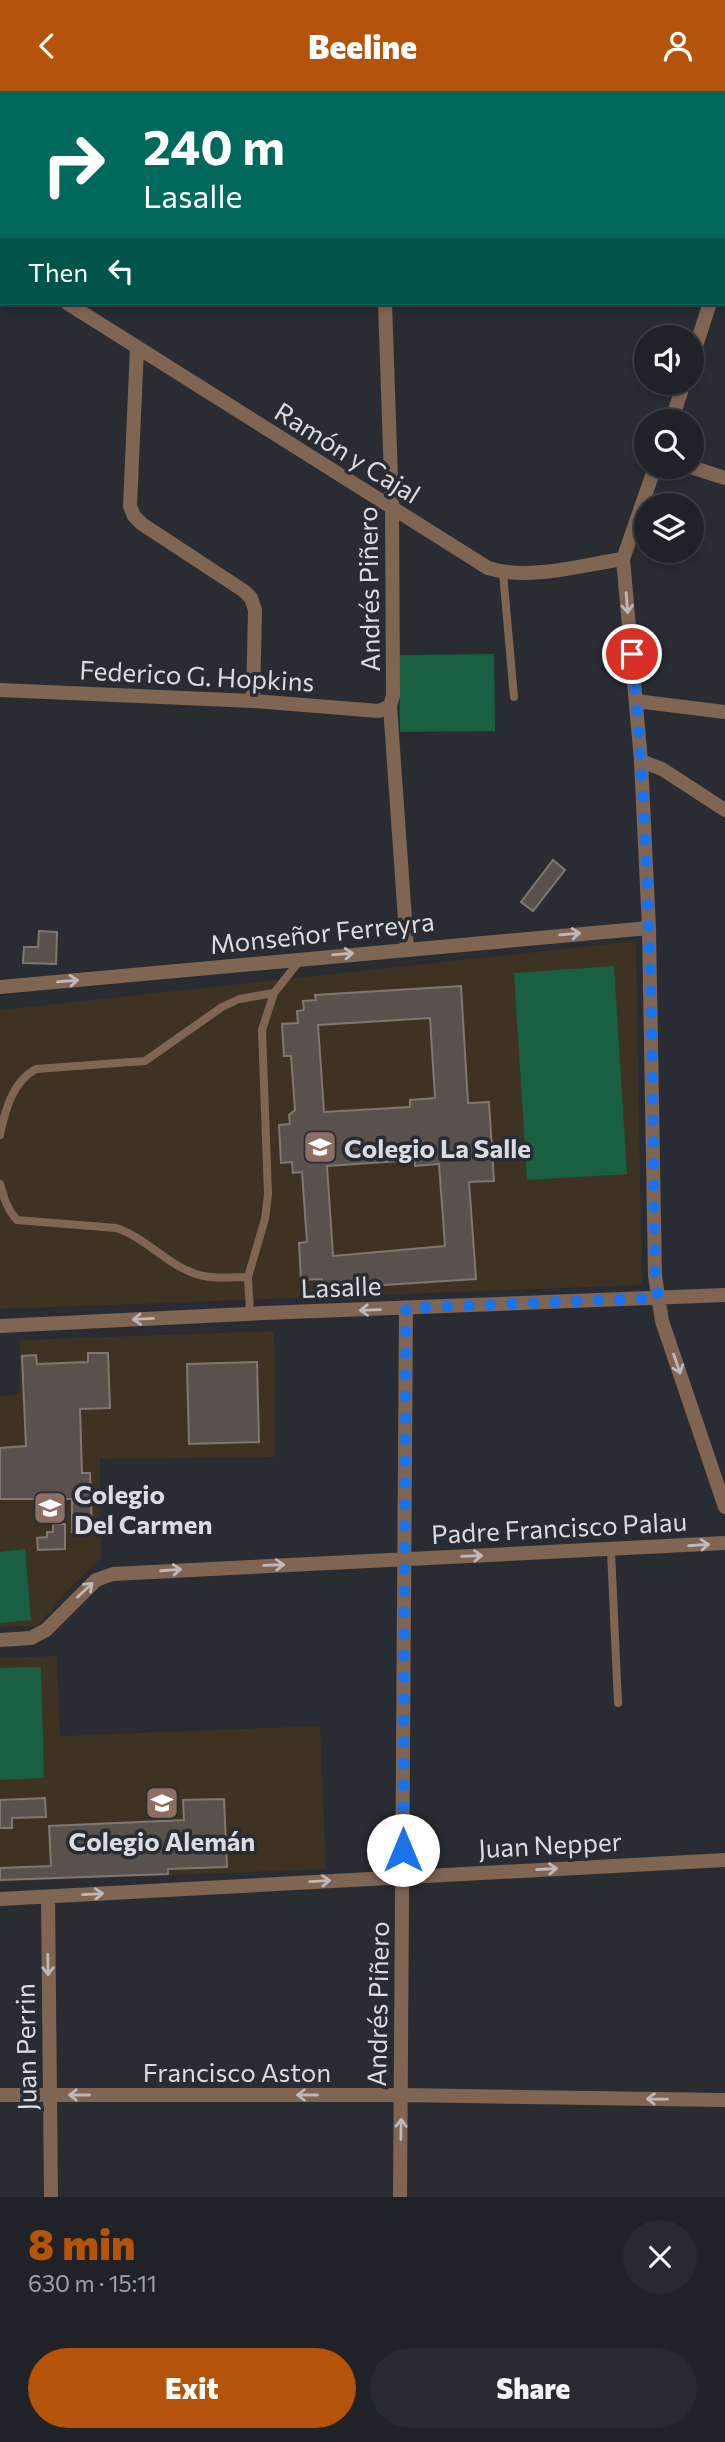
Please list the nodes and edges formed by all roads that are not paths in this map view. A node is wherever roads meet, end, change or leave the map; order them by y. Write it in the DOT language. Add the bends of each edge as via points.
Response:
graph roads {
  1 [pos="70,305"];
  2 [pos="383,305"];
  3 [pos="709,305"];
  4 [pos="703,325"];
  5 [pos="136,348"];
  6 [pos="704,471"];
  7 [pos="725,478"];
  8 [pos="651,479"];
  9 [pos="392,508"];
  10 [pos="623,559"];
  11 [pos="503,573"];
  12 [pos="0,690"];
  13 [pos="514,697"];
  14 [pos="253,701"];
  15 [pos="636,701"];
  16 [pos="390,706"];
  17 [pos="725,712"];
  18 [pos="641,761"];
  19 [pos="725,810"];
  20 [pos="649,927"];
  21 [pos="407,948"];
  22 [pos="302,958"];
  23 [pos="0,987"];
  24 [pos="274,993"];
  25 [pos="0,1135"];
  26 [pos="0,1184"];
  27 [pos="248,1277"];
  28 [pos="725,1295"];
  29 [pos="658,1298"];
  30 [pos="406,1308"];
  31 [pos="250,1314"];
  32 [pos="0,1327"];
  33 [pos="725,1507"];
  34 [pos="725,1543"];
  35 [pos="611,1551"];
  36 [pos="404,1559"];
  37 [pos="0,1640"];
  38 [pos="618,1703"];
  39 [pos="725,1860"];
  40 [pos="403,1876"];
  41 [pos="48,1897"];
  42 [pos="0,1899"];
  43 [pos="0,2095"];
  44 [pos="50,2095"];
  45 [pos="401,2095"];
  46 [pos="725,2101"];
  47 [pos="51,2197"];
  48 [pos="400,2197"];
  1 -- 5 [label="street, Ramón y Cajal"];
  2 -- 9 [label="street, Andrés Piñero"];
  3 -- 4 [label="street"];
  5 -- 9 [label="street, Ramón y Cajal"];
  5 -- 14 [label="street" via="130,506 142,524 251,598 255,610"];
  6 -- 7 [label="street"];
  8 -- 10 [label="street"];
  9 -- 11 [label="street, Ramón y Cajal"];
  9 -- 16 [label="street, Andrés Piñero"];
  10 -- 11 [label="street, Ramón y Cajal"];
  10 -- 15 [label="street, one-way"];
  11 -- 13 [label="lane"];
  12 -- 14 [label="street, Federico G. Hopkins"];
  14 -- 16 [label="street, Federico G. Hopkins" via="379,711"];
  15 -- 17 [label="street"];
  15 -- 18 [label="street"];
  16 -- 21 [label="street, Andrés Piñero"];
  18 -- 19 [label="street" via="662,769"];
  18 -- 20 [label="street"];
  21 -- 20 [label="street, Monseñor Ferreyra, one-way"];
  20 -- 29 [label="street"];
  22 -- 21 [label="street, Monseñor Ferreyra, one-way"];
  23 -- 22 [label="street, Monseñor Ferreyra, one-way"];
  22 -- 24 [label="lane"];
  24 -- 25 [label="lane" via="222,1007 145,1061 36,1069 18,1083"];
  24 -- 27 [label="lane" via="262,1030 268,1193"];
  26 -- 27 [label="lane" via="17,1220 116,1229 204,1277"];
  27 -- 31 [label="lane"];
  28 -- 29 [label="street, Lasalle"];
  29 -- 30 [label="street, Lasalle"];
  29 -- 33 [label="street, one-way"];
  30 -- 31 [label="street, Lasalle, one-way"];
  30 -- 36 [label="street, Andrés Piñero"];
  31 -- 32 [label="street, Lasalle, one-way"];
  35 -- 34 [label="street, Padre Francisco Palau, one-way"];
  36 -- 35 [label="street, Padre Francisco Palau, one-way"];
  35 -- 38 [label="lane"];
  37 -- 36 [label="street, Padre Francisco Palau, one-way" via="38,1635 96,1580 113,1574"];
  36 -- 40 [label="street, Andrés Piñero"];
  40 -- 39 [label="street, Juan Nepper, one-way"];
  41 -- 40 [label="street, Juan Nepper, one-way"];
  40 -- 45 [label="street, Andrés Piñero"];
  41 -- 42 [label="street, Juan Nepper"];
  41 -- 44 [label="street, Juan Perrin, one-way"];
  43 -- 44 [label="street, Francisco Aston"];
  45 -- 44 [label="street, Francisco Aston, one-way"];
  44 -- 47 [label="street, Juan Perrin"];
  46 -- 45 [label="street, Francisco Aston, one-way"];
  48 -- 45 [label="street, Andrés Piñero, one-way"];
}
